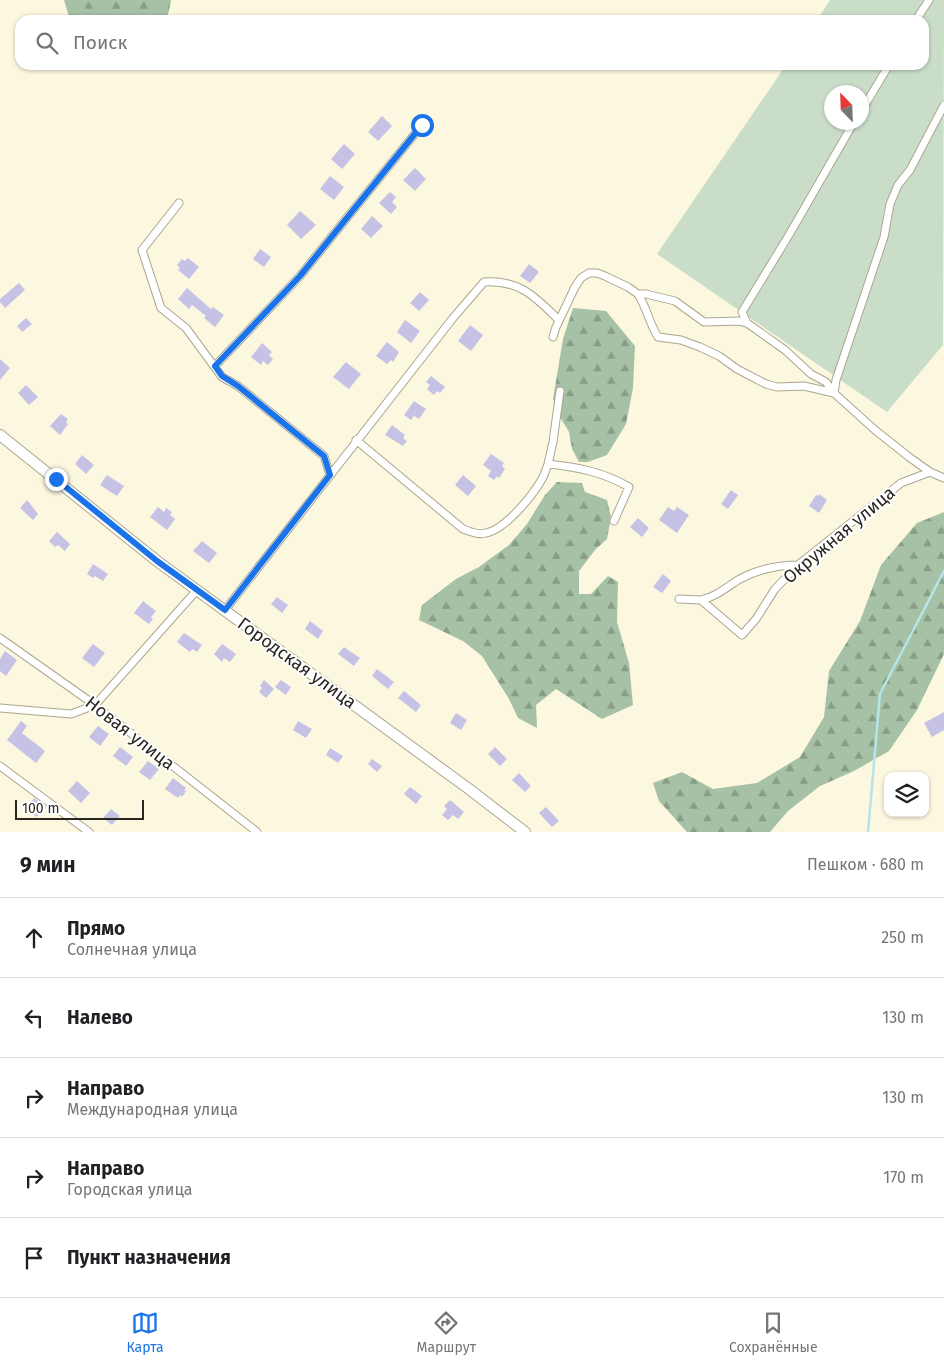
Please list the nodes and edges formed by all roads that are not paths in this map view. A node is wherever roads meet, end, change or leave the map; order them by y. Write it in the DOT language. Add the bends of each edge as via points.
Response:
graph roads {
  1 [pos="929,0"];
  2 [pos="919,15"];
  3 [pos="885,70"];
  4 [pos="869,98"];
  5 [pos="944,105"];
  6 [pos="422,125"];
  7 [pos="849,130"];
  8 [pos="179,202"];
  9 [pos="638,294"];
  10 [pos="559,320"];
  11 [pos="747,323"];
  12 [pos="553,337"];
  13 [pos="215,366"];
  14 [pos="560,391"];
  15 [pos="834,393"];
  16 [pos="0,434"];
  17 [pos="356,440"];
  18 [pos="548,464"];
  19 [pos="930,472"];
  20 [pos="330,475"];
  21 [pos="944,478"];
  22 [pos="614,521"];
  23 [pos="798,565"];
  24 [pos="197,590"];
  25 [pos="679,599"];
  26 [pos="701,600"];
  27 [pos="225,610"];
  28 [pos="0,638"];
  29 [pos="95,705"];
  30 [pos="0,708"];
  31 [pos="0,766"];
  32 [pos="89,832"];
  33 [pos="257,832"];
  34 [pos="525,832"];
  1 -- 2 [label="street"];
  3 -- 4 [label="street"];
  5 -- 15 [label="street" via="890,204 884,237"];
  6 -- 13 [label="street" via="300,276"];
  7 -- 11 [label="street" via="742,312"];
  8 -- 13 [label="street" via="142,250 162,308 186,328"];
  9 -- 10 [label="street" via="605,276 589,273 575,287"];
  9 -- 11 [label="street" via="675,301 704,322"];
  9 -- 15 [label="street" via="658,337 700,347 766,384 804,386"];
  10 -- 12 [label="street"];
  10 -- 17 [label="street" via="528,291 518,286 484,282"];
  11 -- 15 [label="street" via="785,350 811,374 826,382"];
  13 -- 20 [label="street" via="222,376 324,456"];
  14 -- 18 [label="street"];
  15 -- 19 [label="street" via="875,430"];
  16 -- 24 [label="main road, Городская улица"];
  17 -- 18 [label="street" via="463,529 473,533 487,534 501,528 513,517 542,479"];
  17 -- 20 [label="street"];
  18 -- 22 [label="street" via="581,468 629,487"];
  19 -- 21 [label="street"];
  19 -- 23 [label="street, Окружная улица" via="901,483"];
  20 -- 27 [label="street"];
  23 -- 26 [label="street" via="771,567"];
  23 -- 26 [label="street, Окружная улица" via="775,589 742,635"];
  24 -- 27 [label="main road, Городская улица"];
  24 -- 29 [label="street"];
  25 -- 26 [label="street"];
  27 -- 34 [label="main road, Городская улица"];
  28 -- 29 [label="street, Новая улица"];
  29 -- 30 [label="street" via="70,714"];
  29 -- 33 [label="street, Новая улица"];
  31 -- 32 [label="street"];
}
